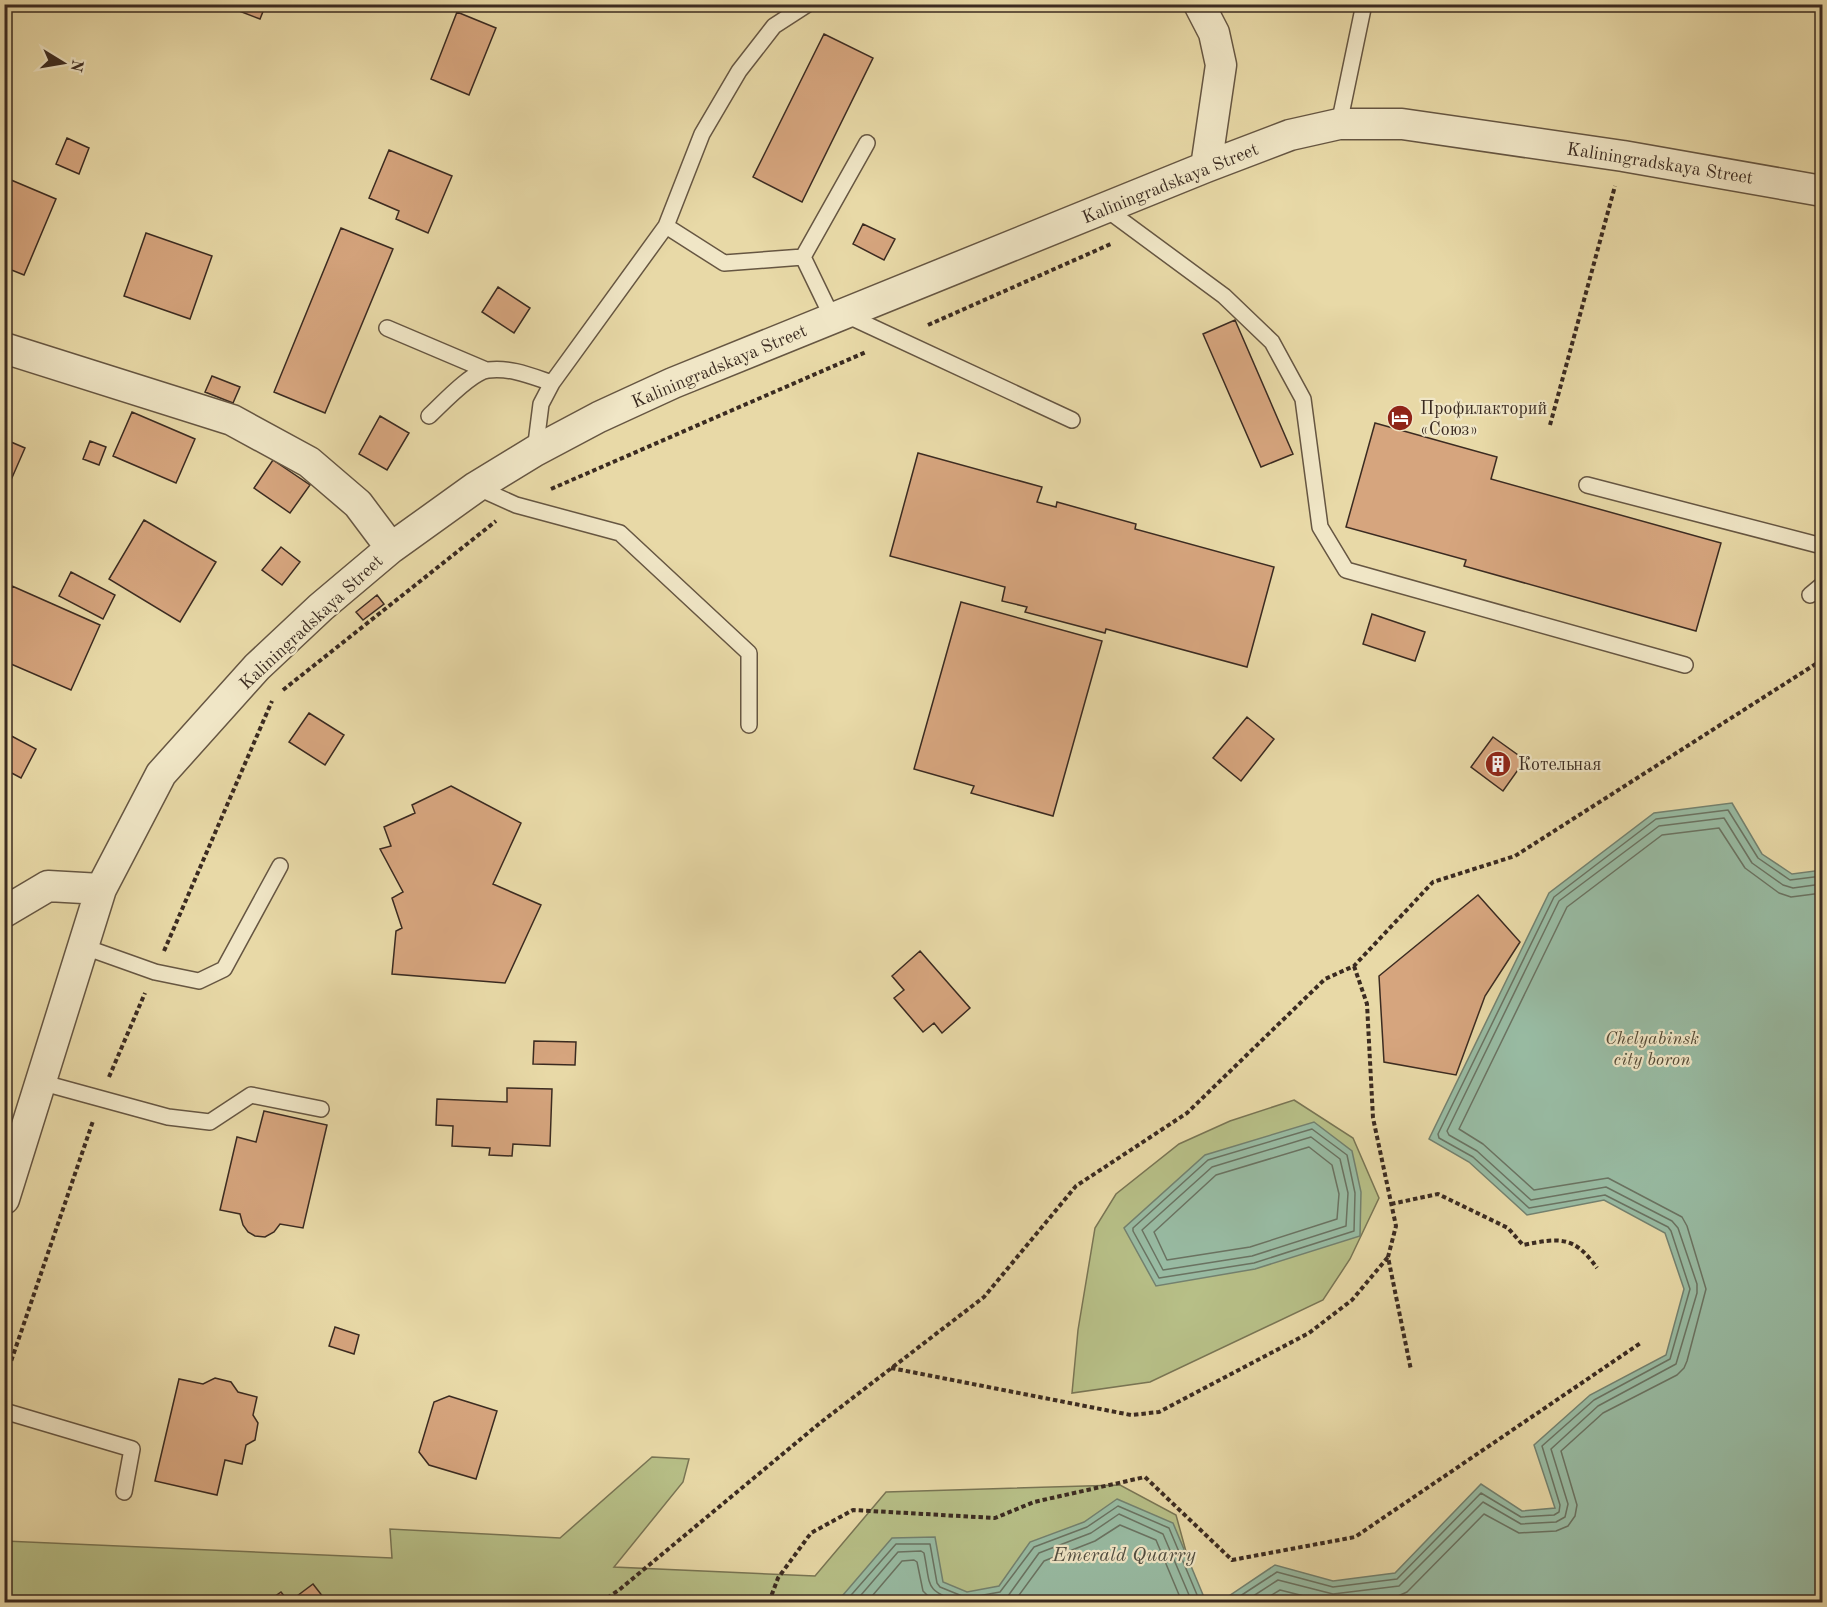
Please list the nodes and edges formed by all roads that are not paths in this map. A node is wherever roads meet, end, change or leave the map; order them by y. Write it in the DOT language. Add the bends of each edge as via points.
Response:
graph roads {
  1 [pos="808,4"];
  2 [pos="1199,4"];
  3 [pos="1364,4"];
  4 [pos="1339,124"];
  5 [pos="867,143"];
  6 [pos="1206,167"];
  7 [pos="1822,190"];
  8 [pos="1107,209"];
  9 [pos="666,226"];
  10 [pos="803,257"];
  11 [pos="838,316"];
  12 [pos="387,328"];
  13 [pos="4,348"];
  14 [pos="486,370"];
  15 [pos="552,383"];
  16 [pos="429,416"];
  17 [pos="1072,420"];
  18 [pos="535,451"];
  19 [pos="1587,485"];
  20 [pos="476,487"];
  21 [pos="1822,546"];
  22 [pos="391,548"];
  23 [pos="1822,585"];
  24 [pos="1810,595"];
  25 [pos="1685,664"];
  26 [pos="749,725"];
  27 [pos="280,866"];
  28 [pos="101,889"];
  29 [pos="4,912"];
  30 [pos="82,946"];
  31 [pos="40,1082"];
  32 [pos="321,1109"];
  33 [pos="4,1199"];
  34 [pos="4,1411"];
  35 [pos="124,1492"];
  1 -- 9 [label="lane" via="774,26 739,71 702,134"];
  2 -- 6 [label="street" via="1214,33 1221,65"];
  3 -- 4 [label="lane"];
  4 -- 6 [label="street, Kaliningradskaya Street" via="1290,135"];
  4 -- 7 [label="street, Kaliningradskaya Street" via="1402,124"];
  5 -- 10 [label="lane"];
  6 -- 8 [label="street, Kaliningradskaya Street"];
  8 -- 11 [label="street, Kaliningradskaya Street"];
  8 -- 25 [label="lane" via="1224,296 1272,342 1303,399 1320,528 1346,570"];
  9 -- 10 [label="lane" via="724,263"];
  9 -- 15 [label="lane"];
  10 -- 11 [label="lane"];
  11 -- 17 [label="lane"];
  11 -- 18 [label="street, Kaliningradskaya Street" via="673,383"];
  12 -- 14 [label="lane"];
  13 -- 22 [label="street" via="232,420 309,462 358,504"];
  14 -- 15 [label="lane" via="513,370"];
  14 -- 16 [label="lane" via="463,384"];
  15 -- 18 [label="lane" via="541,404"];
  18 -- 20 [label="street, Kaliningradskaya Street"];
  19 -- 21 [label="lane"];
  20 -- 22 [label="street, Kaliningradskaya Street"];
  20 -- 26 [label="lane" via="516,505 620,533 749,653"];
  22 -- 28 [label="street, Kaliningradskaya Street" via="257,667 161,774"];
  23 -- 24 [label="lane"];
  27 -- 30 [label="lane" via="224,969 199,981 154,972"];
  28 -- 29 [label="street" via="48,886"];
  28 -- 30 [label="street, Kaliningradskaya Street"];
  30 -- 31 [label="street, Kaliningradskaya Street"];
  31 -- 32 [label="lane" via="168,1118 210,1122 251,1095"];
  31 -- 33 [label="street, Kaliningradskaya Street"];
  34 -- 35 [label="lane" via="132,1449"];
}
